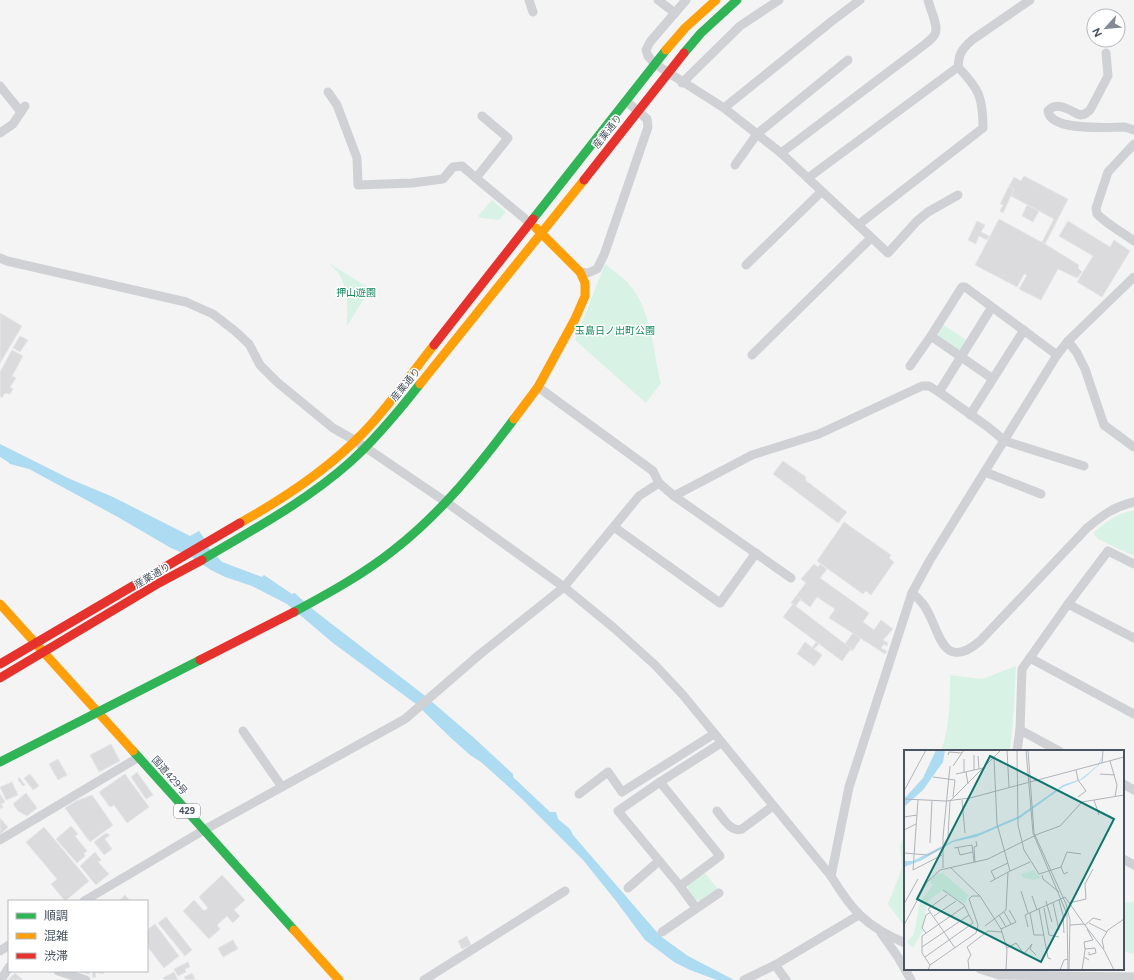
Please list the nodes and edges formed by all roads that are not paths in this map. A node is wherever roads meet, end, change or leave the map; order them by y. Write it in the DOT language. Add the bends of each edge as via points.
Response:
graph roads {
  1 [pos="529,0"];
  2 [pos="658,0"];
  3 [pos="686,0"];
  4 [pos="716,0"];
  5 [pos="736,0"];
  6 [pos="779,0"];
  7 [pos="860,0"];
  8 [pos="928,0"];
  9 [pos="1030,0"];
  10 [pos="534,12"];
  11 [pos="675,13"];
  12 [pos="1106,53"];
  13 [pos="848,60"];
  14 [pos="655,64"];
  15 [pos="958,67"];
  16 [pos="668,73"];
  17 [pos="682,82"];
  18 [pos="0,86"];
  19 [pos="328,92"];
  20 [pos="626,101"];
  21 [pos="724,108"];
  22 [pos="637,111"];
  23 [pos="482,116"];
  24 [pos="1134,130"];
  25 [pos="0,133"];
  26 [pos="757,134"];
  27 [pos="1134,144"];
  28 [pos="781,153"];
  29 [pos="735,165"];
  30 [pos="476,178"];
  31 [pos="808,178"];
  32 [pos="821,192"];
  33 [pos="958,195"];
  34 [pos="530,223"];
  35 [pos="858,226"];
  36 [pos="541,234"];
  37 [pos="871,238"];
  38 [pos="1134,242"];
  39 [pos="0,258"];
  40 [pos="746,265"];
  41 [pos="580,272"];
  42 [pos="1134,277"];
  43 [pos="992,307"];
  44 [pos="1024,330"];
  45 [pos="931,336"];
  46 [pos="1068,341"];
  47 [pos="752,355"];
  48 [pos="1058,355"];
  49 [pos="961,357"];
  50 [pos="910,366"];
  51 [pos="992,380"];
  52 [pos="538,387"];
  53 [pos="939,392"];
  54 [pos="970,414"];
  55 [pos="356,441"];
  56 [pos="1004,441"];
  57 [pos="1134,447"];
  58 [pos="365,448"];
  59 [pos="1084,466"];
  60 [pos="985,472"];
  61 [pos="659,483"];
  62 [pos="1041,494"];
  63 [pos="674,496"];
  64 [pos="446,502"];
  65 [pos="1134,502"];
  66 [pos="614,527"];
  67 [pos="756,553"];
  68 [pos="1134,564"];
  69 [pos="791,578"];
  70 [pos="564,587"];
  71 [pos="912,592"];
  72 [pos="0,604"];
  73 [pos="1068,604"];
  74 [pos="1134,638"];
  75 [pos="35,643"];
  76 [pos="43,652"];
  77 [pos="1030,658"];
  78 [pos="0,664"];
  79 [pos="0,678"];
  80 [pos="1134,714"];
  81 [pos="1020,730"];
  82 [pos="243,731"];
  83 [pos="714,734"];
  84 [pos="721,743"];
  85 [pos="1017,750"];
  86 [pos="1057,750"];
  87 [pos="139,757"];
  88 [pos="0,762"];
  89 [pos="660,782"];
  90 [pos="1124,785"];
  91 [pos="282,787"];
  92 [pos="1134,790"];
  93 [pos="622,792"];
  94 [pos="579,794"];
  95 [pos="630,803"];
  96 [pos="773,806"];
  97 [pos="717,811"];
  98 [pos="204,830"];
  99 [pos="0,840"];
  100 [pos="1124,860"];
  101 [pos="659,861"];
  102 [pos="1134,865"];
  103 [pos="831,876"];
  104 [pos="680,886"];
  105 [pos="628,888"];
  106 [pos="565,890"];
  107 [pos="719,893"];
  108 [pos="86,900"];
  109 [pos="696,908"];
  110 [pos="859,915"];
  111 [pos="879,930"];
  112 [pos="662,932"];
  113 [pos="904,942"];
  114 [pos="775,965"];
  115 [pos="904,967"];
  116 [pos="8,969"];
  117 [pos="906,970"];
  118 [pos="983,970"];
  119 [pos="61,972"];
  120 [pos="1134,977"];
  121 [pos="1,980"];
  122 [pos="86,980"];
  123 [pos="339,980"];
  124 [pos="424,980"];
  125 [pos="744,980"];
  126 [pos="786,980"];
  127 [pos="912,980"];
  1 -- 10 [label="street"];
  2 -- 11 [label="street"];
  3 -- 11 [label="street"];
  4 -- 14 [label="main road, 産業通り" via="685,28"];
  5 -- 16 [label="main road, 産業通り" via="702,33"];
  6 -- 17 [label="street" via="740,26"];
  7 -- 21 [label="street"];
  8 -- 28 [label="street" via="937,26 930,40"];
  9 -- 15 [label="street" via="968,43 959,56"];
  11 -- 14 [label="street" via="647,46 648,56"];
  12 -- 24 [label="street" via="1108,76 1090,110 1080,116 1055,106 1050,108 1048,115 1057,122 1071,126 1125,127"];
  13 -- 26 [label="street"];
  14 -- 16 [label="street"];
  14 -- 20 [label="main road, 産業通り"];
  15 -- 31 [label="street"];
  15 -- 35 [label="street" via="980,95 983,128"];
  16 -- 17 [label="street"];
  16 -- 22 [label="main road, 産業通り"];
  17 -- 21 [label="street"];
  18 -- 25 [label="street" via="23,109 13,124"];
  19 -- 30 [label="street" via="337,105 357,158 358,185 443,179 453,167 462,166"];
  20 -- 22 [label="street"];
  20 -- 34 [label="main road, 産業通り"];
  21 -- 26 [label="street"];
  22 -- 36 [label="main road, 産業通り"];
  22 -- 41 [label="street" via="647,119 648,127 604,255 597,269 588,273"];
  23 -- 30 [label="street" via="508,138"];
  26 -- 28 [label="street"];
  26 -- 29 [label="street"];
  27 -- 38 [label="street" via="1108,172 1096,208 1097,214 1106,223"];
  28 -- 31 [label="street"];
  30 -- 34 [label="street"];
  31 -- 32 [label="street"];
  32 -- 35 [label="street"];
  32 -- 40 [label="street"];
  33 -- 37 [label="street" via="917,221 888,253"];
  34 -- 36 [label="main road"];
  34 -- 55 [label="main road, 産業通り"];
  35 -- 37 [label="street"];
  36 -- 41 [label="main road"];
  36 -- 58 [label="main road, 産業通り" via="409,398"];
  37 -- 47 [label="street"];
  39 -- 55 [label="street" via="186,302 214,314 249,344 260,365 277,382 333,428"];
  41 -- 52 [label="main road" via="585,283 585,296"];
  42 -- 46 [label="street"];
  43 -- 44 [label="street"];
  43 -- 45 [label="street" via="962,287"];
  43 -- 49 [label="street"];
  44 -- 48 [label="street"];
  44 -- 51 [label="street"];
  45 -- 49 [label="street"];
  45 -- 50 [label="street"];
  46 -- 48 [label="street"];
  46 -- 57 [label="street" via="1085,368 1104,425"];
  48 -- 56 [label="street"];
  49 -- 51 [label="street"];
  49 -- 53 [label="street"];
  51 -- 54 [label="street"];
  52 -- 61 [label="street" via="653,471"];
  52 -- 64 [label="main road" via="482,462"];
  53 -- 54 [label="street"];
  53 -- 63 [label="street" via="929,386 917,387 819,434 752,455"];
  54 -- 56 [label="street"];
  55 -- 58 [label="street"];
  55 -- 75 [label="main road, 産業通り" via="291,491 238,526"];
  56 -- 59 [label="street"];
  56 -- 60 [label="street"];
  58 -- 64 [label="street"];
  58 -- 76 [label="main road, 産業通り" via="307,496"];
  60 -- 62 [label="street"];
  60 -- 71 [label="street"];
  61 -- 63 [label="street"];
  61 -- 66 [label="street" via="639,496"];
  63 -- 67 [label="street"];
  64 -- 70 [label="street"];
  64 -- 88 [label="main road, bridge" via="395,548 348,582"];
  65 -- 71 [label="street" via="1106,513 1087,528 970,650 953,652 941,642 924,604"];
  66 -- 67 [label="street" via="720,602"];
  66 -- 70 [label="street"];
  67 -- 69 [label="street"];
  68 -- 73 [label="street" via="1108,551"];
  70 -- 83 [label="street" via="655,665"];
  70 -- 91 [label="street" via="405,719"];
  71 -- 103 [label="street" via="849,787"];
  72 -- 75 [label="main road, 国道429号 / 429"];
  73 -- 74 [label="street"];
  73 -- 77 [label="street"];
  75 -- 76 [label="main road, 国道429号 / 429"];
  75 -- 78 [label="main road, 産業通り"];
  76 -- 79 [label="main road, 産業通り"];
  76 -- 87 [label="main road, 国道429号 / 429"];
  77 -- 80 [label="street"];
  77 -- 81 [label="street" via="1022,670"];
  81 -- 85 [label="street"];
  81 -- 86 [label="street"];
  82 -- 91 [label="street"];
  83 -- 84 [label="street"];
  83 -- 93 [label="street"];
  84 -- 89 [label="street"];
  84 -- 96 [label="street"];
  87 -- 98 [label="main road, 国道429号 / 429"];
  87 -- 99 [label="street"];
  89 -- 95 [label="street"];
  89 -- 104 [label="street" via="720,856"];
  90 -- 92 [label="street"];
  91 -- 98 [label="street"];
  93 -- 94 [label="street" via="608,772"];
  93 -- 95 [label="street"];
  95 -- 101 [label="street" via="618,811"];
  96 -- 97 [label="street" via="739,830 733,829"];
  96 -- 103 [label="street"];
  98 -- 108 [label="street"];
  98 -- 123 [label="main road, 国道429号 / 429"];
  100 -- 102 [label="street"];
  101 -- 104 [label="street"];
  101 -- 105 [label="street"];
  103 -- 110 [label="street"];
  104 -- 109 [label="street"];
  106 -- 124 [label="street"];
  107 -- 109 [label="street"];
  109 -- 112 [label="street"];
  110 -- 111 [label="street"];
  110 -- 114 [label="street"];
  111 -- 113 [label="street"];
  111 -- 115 [label="street"];
  114 -- 125 [label="street"];
  114 -- 126 [label="street"];
  116 -- 121 [label="street"];
  117 -- 127 [label="street"];
  118 -- 120 [label="street" via="998,975"];
  119 -- 122 [label="street"];
}
